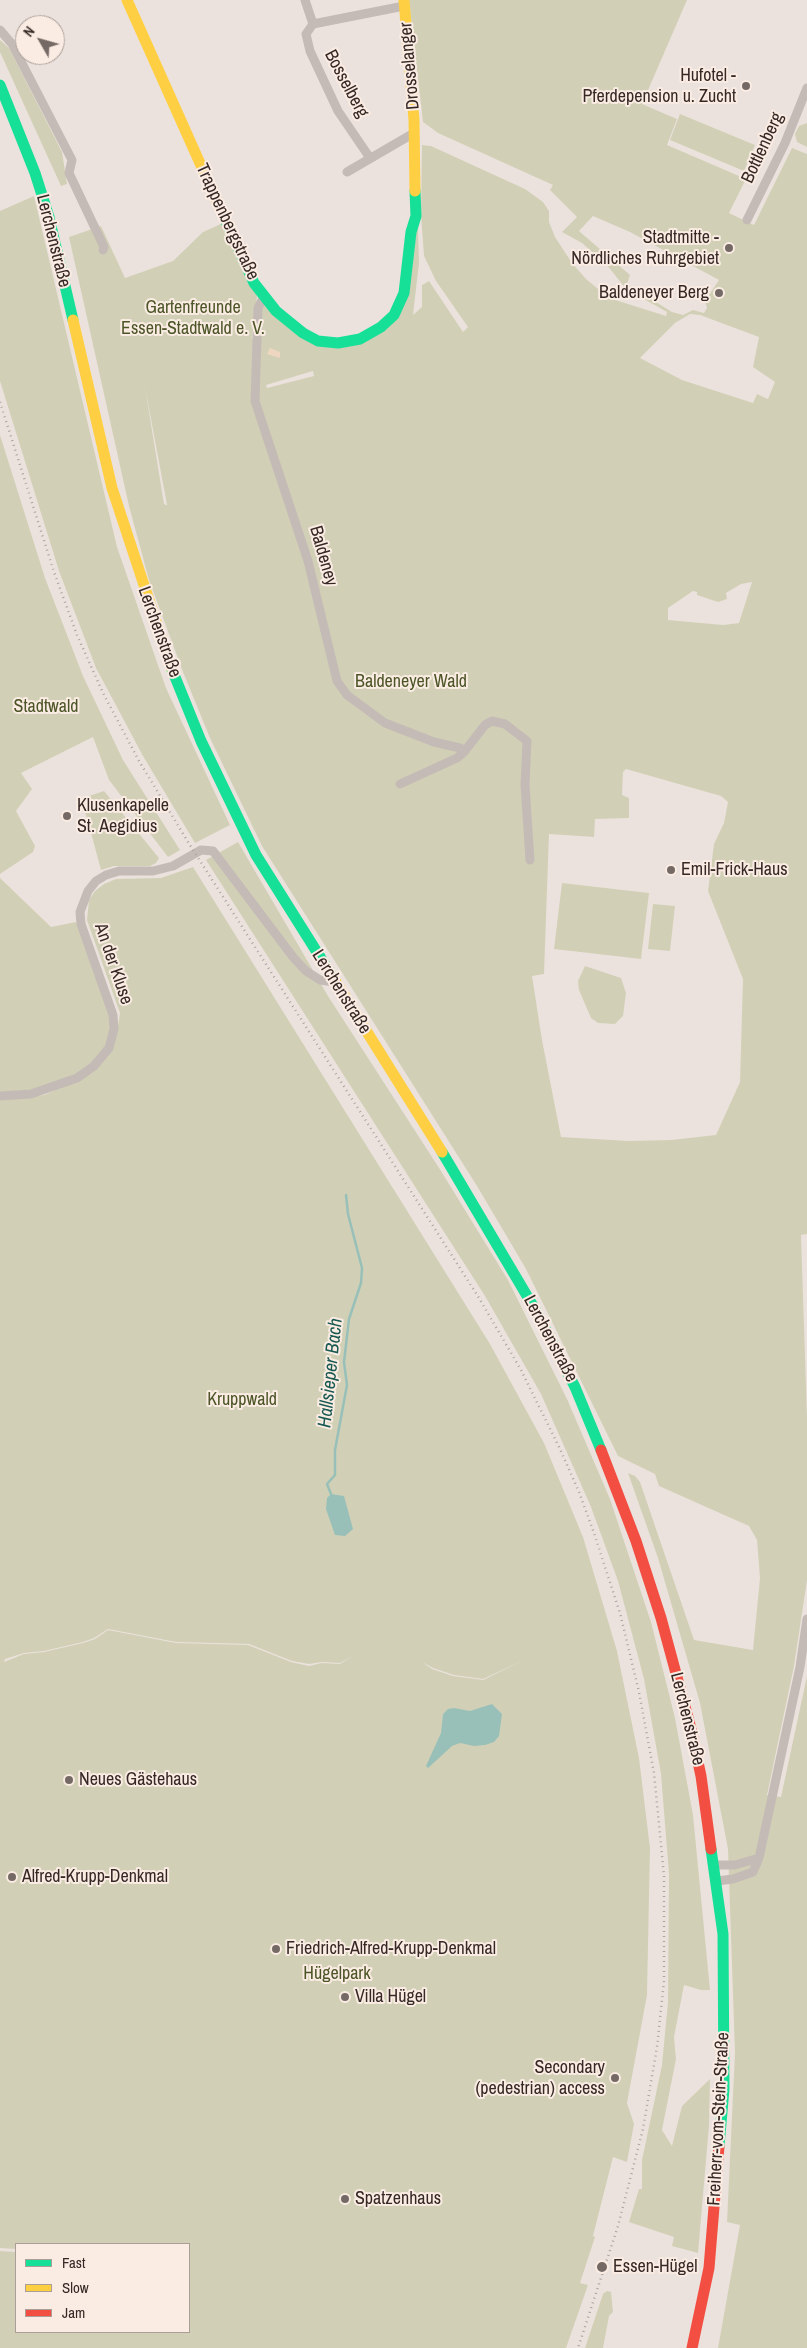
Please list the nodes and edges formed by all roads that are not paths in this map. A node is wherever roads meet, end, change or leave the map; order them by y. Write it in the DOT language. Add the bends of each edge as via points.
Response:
graph roads {
  1 [pos="127,0"];
  2 [pos="306,0"];
  3 [pos="404,3"];
  4 [pos="313,24"];
  5 [pos="0,30"];
  6 [pos="0,85"];
  7 [pos="807,88"];
  8 [pos="414,133"];
  9 [pos="370,158"];
  10 [pos="347,172"];
  11 [pos="747,220"];
  12 [pos="103,250"];
  13 [pos="264,296"];
  14 [pos="464,752"];
  15 [pos="400,784"];
  16 [pos="530,860"];
  17 [pos="334,982"];
  18 [pos="0,1096"];
  19 [pos="807,1619"];
  20 [pos="759,1858"];
  21 [pos="714,1865"];
  22 [pos="717,1881"];
  23 [pos="692,2348"];
  1 -- 13 [label="main road, Trappenbergstraße" via="254,282"];
  2 -- 4 [label="street, Bosselberg"];
  3 -- 4 [label="street"];
  3 -- 8 [label="main road, Drosselanger"];
  4 -- 9 [label="street, Bosselberg" via="306,34 310,51 338,111"];
  5 -- 12 [label="street, Lerchenstraße" via="12,44 72,160 69,173"];
  6 -- 17 [label="main road, Lerchenstraße" via="49,217 112,488 171,668 201,741 256,855"];
  7 -- 11 [label="street, Bottlenberg" via="785,143"];
  8 -- 9 [label="street"];
  8 -- 13 [label="main road, Trappenbergstraße" via="416,216 404,292 390,319 360,339 344,343 325,342 303,334"];
  9 -- 10 [label="street"];
  13 -- 14 [label="street, Baldeney" via="258,308 255,401 308,562 337,681 348,696 385,723"];
  14 -- 15 [label="street"];
  14 -- 16 [label="street" via="480,730 492,721 505,724 527,741 524,785"];
  17 -- 18 [label="street, An der Kluse" via="320,980 300,964 213,850 201,850 172,866 153,871 119,871 106,875 88,891 80,912 81,924 113,1015 109,1048 94,1066 77,1078 44,1091"];
  17 -- 21 [label="main road, Lerchenstraße" via="498,1245 575,1387 636,1541 660,1618 697,1759"];
  19 -- 20 [label="street" via="800,1667"];
  20 -- 21 [label="street"];
  20 -- 22 [label="street" via="753,1872 733,1880"];
  21 -- 22 [label="main road, Lerchenstraße"];
  22 -- 23 [label="main road, Freiherr-vom-Stein-Straße" via="723,1934 724,2089 709,2268"];
}
